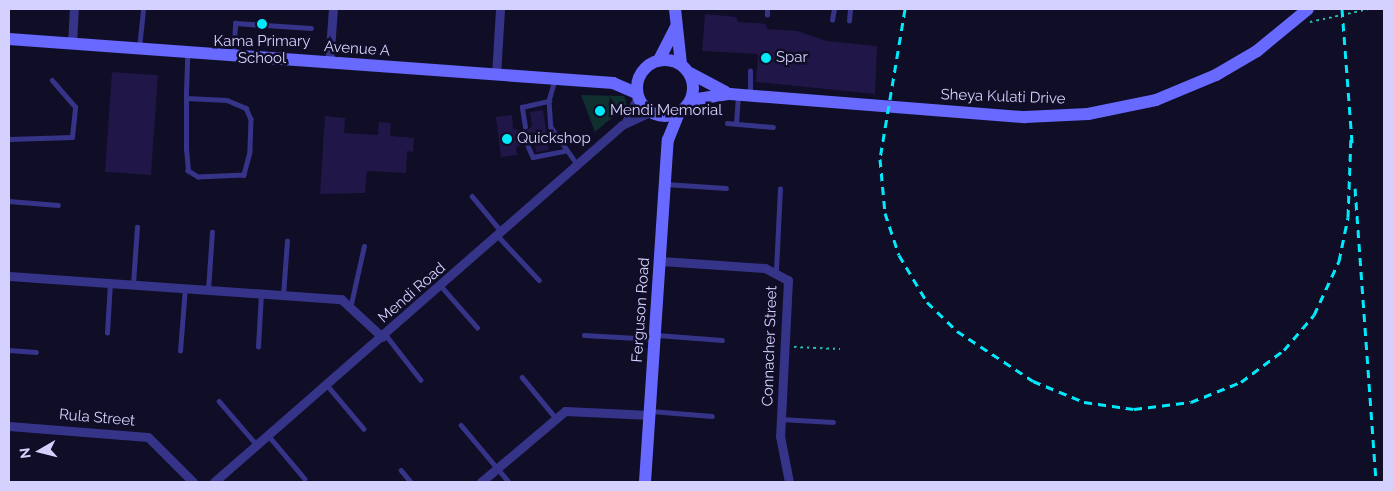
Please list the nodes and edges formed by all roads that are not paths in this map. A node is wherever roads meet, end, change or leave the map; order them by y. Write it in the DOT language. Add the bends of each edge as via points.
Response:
graph roads {
  1 [pos="74,9"];
  2 [pos="142,9"];
  3 [pos="333,9"];
  4 [pos="500,9"];
  5 [pos="675,9"];
  6 [pos="767,9"];
  7 [pos="834,9"];
  8 [pos="850,9"];
  9 [pos="1308,9"];
  10 [pos="767,15"];
  11 [pos="832,20"];
  12 [pos="849,21"];
  13 [pos="311,28"];
  14 [pos="675,28"];
  15 [pos="9,40"];
  16 [pos="72,44"];
  17 [pos="139,49"];
  18 [pos="187,53"];
  19 [pos="233,56"];
  20 [pos="659,60"];
  21 [pos="329,63"];
  22 [pos="685,68"];
  23 [pos="750,71"];
  24 [pos="641,74"];
  25 [pos="496,75"];
  26 [pos="555,80"];
  27 [pos="52,81"];
  28 [pos="612,83"];
  29 [pos="638,95"];
  30 [pos="739,95"];
  31 [pos="186,98"];
  32 [pos="691,100"];
  33 [pos="549,101"];
  34 [pos="679,113"];
  35 [pos="654,114"];
  36 [pos="626,122"];
  37 [pos="727,123"];
  38 [pos="736,124"];
  39 [pos="525,127"];
  40 [pos="773,127"];
  41 [pos="9,139"];
  42 [pos="668,140"];
  43 [pos="528,146"];
  44 [pos="565,151"];
  45 [pos="578,165"];
  46 [pos="665,184"];
  47 [pos="726,188"];
  48 [pos="780,189"];
  49 [pos="472,196"];
  50 [pos="9,201"];
  51 [pos="58,205"];
  52 [pos="137,226"];
  53 [pos="212,232"];
  54 [pos="500,234"];
  55 [pos="287,241"];
  56 [pos="364,246"];
  57 [pos="661,261"];
  58 [pos="776,270"];
  59 [pos="9,276"];
  60 [pos="539,280"];
  61 [pos="110,283"];
  62 [pos="133,284"];
  63 [pos="441,286"];
  64 [pos="185,288"];
  65 [pos="208,290"];
  66 [pos="261,294"];
  67 [pos="283,295"];
  68 [pos="351,304"];
  69 [pos="477,327"];
  70 [pos="107,333"];
  71 [pos="584,335"];
  72 [pos="383,336"];
  73 [pos="655,337"];
  74 [pos="722,340"];
  75 [pos="258,347"];
  76 [pos="9,350"];
  77 [pos="180,351"];
  78 [pos="36,352"];
  79 [pos="522,377"];
  80 [pos="421,380"];
  81 [pos="327,384"];
  82 [pos="220,401"];
  83 [pos="650,413"];
  84 [pos="712,416"];
  85 [pos="555,417"];
  86 [pos="780,419"];
  87 [pos="833,422"];
  88 [pos="461,425"];
  89 [pos="9,426"];
  90 [pos="364,429"];
  91 [pos="268,435"];
  92 [pos="257,445"];
  93 [pos="497,468"];
  94 [pos="401,470"];
  95 [pos="305,478"];
  96 [pos="193,482"];
  97 [pos="214,482"];
  98 [pos="411,482"];
  99 [pos="481,482"];
  100 [pos="509,482"];
  101 [pos="645,482"];
  102 [pos="789,482"];
  1 -- 16 [label="street"];
  2 -- 17 [label="lane"];
  3 -- 21 [label="street"];
  4 -- 25 [label="street"];
  5 -- 14 [label="street"];
  6 -- 10 [label="lane"];
  7 -- 11 [label="lane"];
  8 -- 12 [label="lane"];
  9 -- 30 [label="street, Sheya Kulati Drive" via="1257,50 1216,75 1156,100 1088,114 1025,117"];
  13 -- 19 [label="lane" via="234,23"];
  14 -- 20 [label="street"];
  14 -- 22 [label="street"];
  15 -- 16 [label="street, Avenue A"];
  16 -- 17 [label="street, Avenue A"];
  17 -- 18 [label="street, Avenue A"];
  18 -- 19 [label="street, Avenue A"];
  18 -- 31 [label="lane"];
  19 -- 21 [label="street, Avenue A"];
  20 -- 22 [label="street"];
  20 -- 24 [label="street"];
  21 -- 25 [label="street, Avenue A"];
  22 -- 30 [label="street, Sheya Kulati Drive" via="700,82"];
  22 -- 32 [label="street" via="694,86"];
  23 -- 30 [label="lane"];
  24 -- 28 [label="street"];
  24 -- 29 [label="street"];
  25 -- 26 [label="street, Avenue A"];
  26 -- 28 [label="street, Avenue A"];
  26 -- 33 [label="lane"];
  27 -- 41 [label="lane" via="75,107 72,137"];
  28 -- 29 [label="street"];
  29 -- 35 [label="street"];
  29 -- 36 [label="street, Mendi Road"];
  30 -- 32 [label="street, Sheya Kulati Drive"];
  30 -- 38 [label="lane"];
  31 -- 31 [label="lane" via="190,175 244,174 250,152 250,119 246,108 228,100"];
  32 -- 34 [label="street"];
  33 -- 39 [label="lane" via="522,107"];
  33 -- 44 [label="lane" via="551,127"];
  34 -- 35 [label="street"];
  34 -- 42 [label="street, Ferguson Road"];
  35 -- 36 [label="street, Mendi Road"];
  35 -- 42 [label="street, Ferguson Road"];
  36 -- 45 [label="street, Mendi Road"];
  37 -- 38 [label="lane"];
  38 -- 40 [label="lane"];
  42 -- 46 [label="street, Ferguson Road"];
  43 -- 44 [label="lane" via="533,157"];
  44 -- 45 [label="lane"];
  45 -- 54 [label="street, Mendi Road"];
  46 -- 47 [label="lane"];
  46 -- 57 [label="street, Ferguson Road"];
  48 -- 58 [label="lane"];
  49 -- 54 [label="lane"];
  50 -- 51 [label="lane"];
  52 -- 62 [label="lane"];
  53 -- 65 [label="lane"];
  54 -- 60 [label="lane"];
  54 -- 63 [label="street, Mendi Road"];
  55 -- 67 [label="lane"];
  56 -- 68 [label="lane"];
  57 -- 58 [label="street, Connacher Street"];
  57 -- 73 [label="street, Ferguson Road"];
  58 -- 86 [label="street, Connacher Street" via="788,280"];
  59 -- 61 [label="street"];
  61 -- 62 [label="street"];
  61 -- 70 [label="lane"];
  62 -- 64 [label="street"];
  63 -- 69 [label="lane"];
  63 -- 72 [label="street, Mendi Road"];
  64 -- 65 [label="street"];
  64 -- 77 [label="lane"];
  65 -- 66 [label="street"];
  66 -- 67 [label="street"];
  66 -- 75 [label="lane"];
  67 -- 68 [label="street" via="341,299"];
  68 -- 72 [label="street"];
  71 -- 73 [label="lane"];
  72 -- 80 [label="lane"];
  72 -- 81 [label="street, Mendi Road"];
  73 -- 74 [label="lane"];
  73 -- 83 [label="street, Ferguson Road"];
  76 -- 78 [label="lane"];
  79 -- 85 [label="lane"];
  81 -- 90 [label="lane"];
  81 -- 91 [label="street, Mendi Road"];
  82 -- 92 [label="lane"];
  83 -- 84 [label="lane"];
  83 -- 85 [label="street" via="572,410"];
  83 -- 101 [label="street, Ferguson Road"];
  85 -- 93 [label="street"];
  86 -- 87 [label="lane"];
  86 -- 102 [label="street, Connacher Street"];
  88 -- 93 [label="lane"];
  89 -- 96 [label="street, Rula Street" via="148,437"];
  91 -- 92 [label="street, Mendi Road"];
  91 -- 95 [label="lane"];
  92 -- 97 [label="street, Mendi Road"];
  93 -- 99 [label="street"];
  93 -- 100 [label="lane"];
  94 -- 98 [label="lane"];
}
